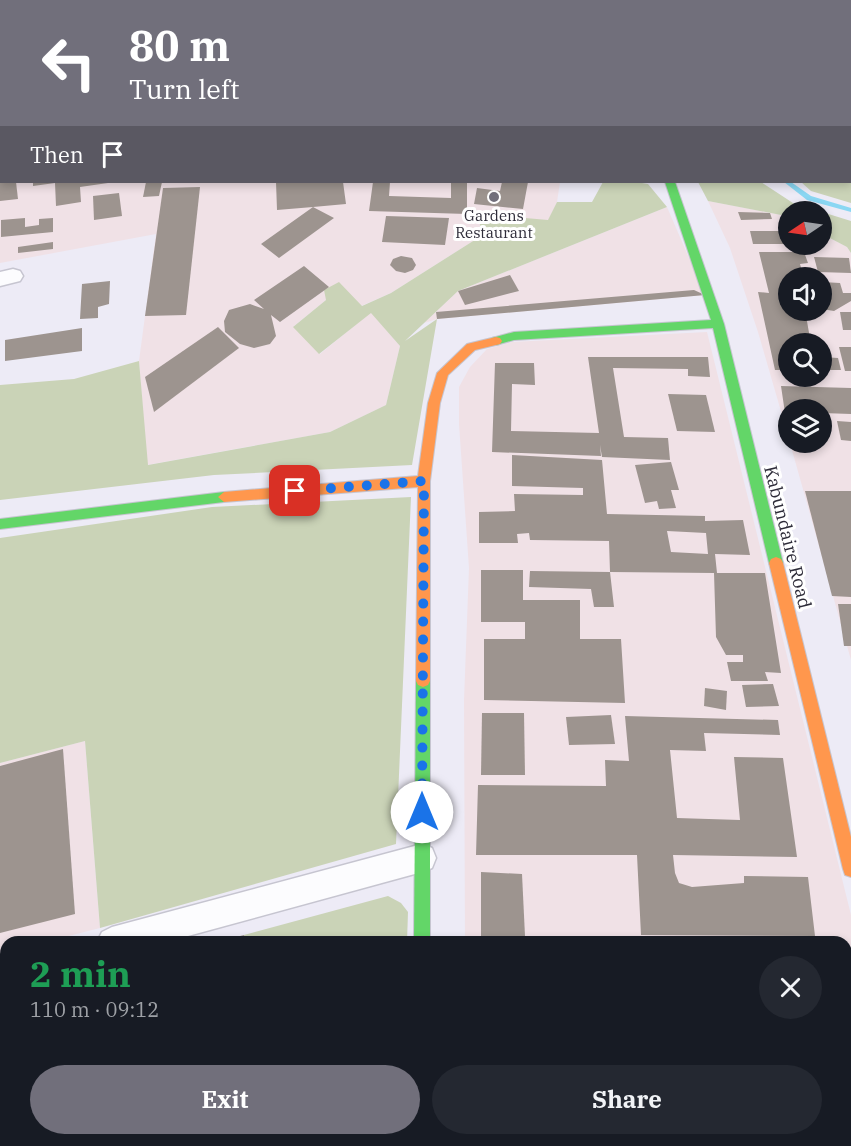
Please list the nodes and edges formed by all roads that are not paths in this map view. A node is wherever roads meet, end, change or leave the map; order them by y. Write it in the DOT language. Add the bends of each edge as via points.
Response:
graph roads {
  1 [pos="670,183"];
  2 [pos="718,324"];
  3 [pos="424,481"];
  4 [pos="0,524"];
  5 [pos="422,858"];
  6 [pos="851,869"];
  7 [pos="134,936"];
  8 [pos="422,936"];
  1 -- 2 [label="street, Kabundaire Road"];
  2 -- 3 [label="street" via="514,336 471,347 443,373 434,403"];
  2 -- 6 [label="street, Kabundaire Road"];
  3 -- 4 [label="street" via="209,498"];
  3 -- 5 [label="street"];
  5 -- 7 [label="street"];
  5 -- 8 [label="street"];
}
